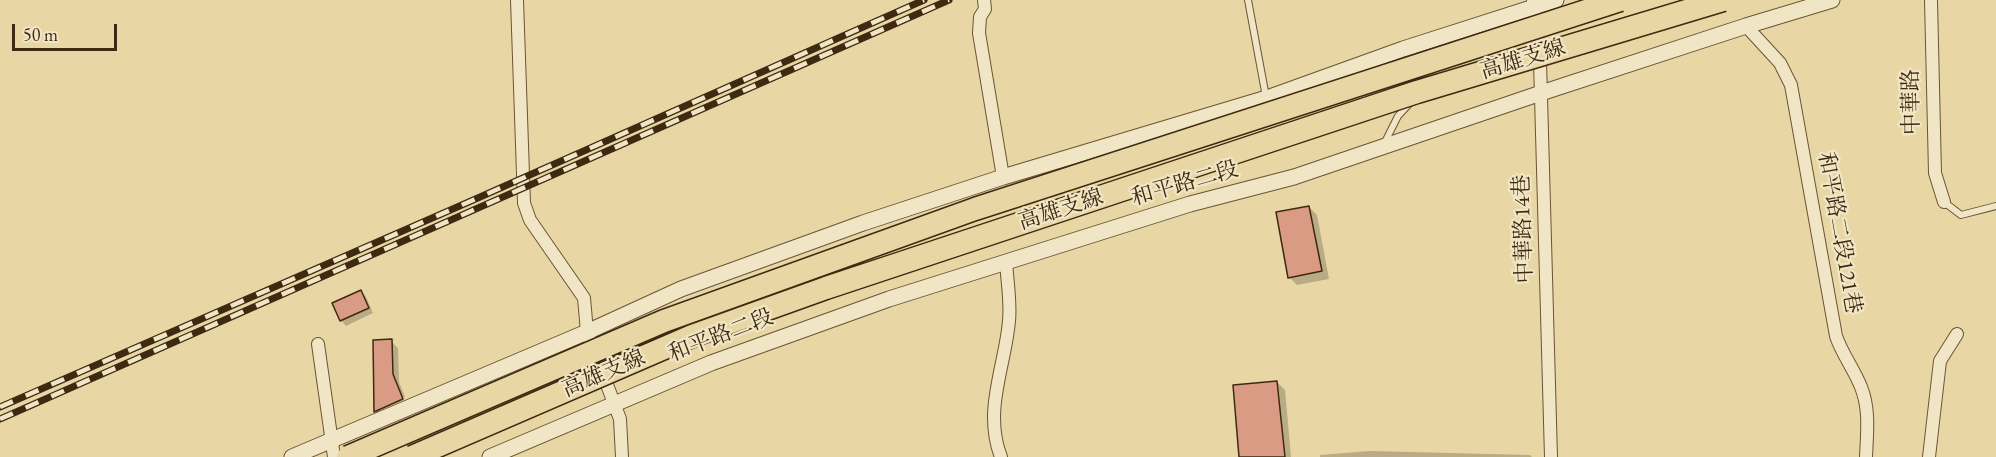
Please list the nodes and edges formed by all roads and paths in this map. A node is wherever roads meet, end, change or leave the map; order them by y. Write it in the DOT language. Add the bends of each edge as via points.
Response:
graph roads {
  1 [pos="517,0"];
  2 [pos="984,0"];
  3 [pos="1248,0"];
  4 [pos="1556,0"];
  5 [pos="1620,0"];
  6 [pos="1723,0"];
  7 [pos="1832,0"];
  8 [pos="1931,0"];
  9 [pos="1533,4"];
  10 [pos="1746,26"];
  11 [pos="1540,61"];
  12 [pos="1541,93"];
  13 [pos="1267,98"];
  14 [pos="1384,146"];
  15 [pos="1003,177"];
  16 [pos="1944,202"];
  17 [pos="1996,206"];
  18 [pos="1006,261"];
  19 [pos="587,332"];
  20 [pos="1958,334"];
  21 [pos="318,344"];
  22 [pos="614,403"];
  23 [pos="332,439"];
  24 [pos="292,457"];
  25 [pos="334,457"];
  26 [pos="348,457"];
  27 [pos="412,457"];
  28 [pos="489,457"];
  29 [pos="622,457"];
  30 [pos="1000,457"];
  31 [pos="1551,457"];
  32 [pos="1866,457"];
  33 [pos="1929,457"];
  1 -- 19 [label="street" via="524,203 535,228 584,298"];
  2 -- 15 [label="street" via="986,9 980,17 979,33"];
  3 -- 13 [label="lane"];
  4 -- 9 [label="street"];
  5 -- 26 [label="highway, 高雄支線, bridge" via="975,209 664,321"];
  6 -- 27 [label="highway, 高雄支線, bridge" via="1417,92 826,288 692,336"];
  7 -- 10 [label="street, 和平路二段"];
  8 -- 16 [label="street, 中華路" via="1935,173"];
  9 -- 11 [label="street, 中華路14巷"];
  9 -- 13 [label="street"];
  10 -- 12 [label="street, 和平路二段"];
  10 -- 32 [label="street, 和平路二段121巷" via="1780,63 1791,85 1836,336 1865,399"];
  11 -- 12 [label="street, 中華路14巷"];
  11 -- 14 [label="lane" via="1463,78 1412,102 1398,116"];
  12 -- 14 [label="street, 和平路二段"];
  12 -- 31 [label="street, 中華路14巷"];
  13 -- 15 [label="street"];
  14 -- 18 [label="street, 和平路二段" via="1294,177 1190,204"];
  15 -- 19 [label="street" via="681,289"];
  16 -- 17 [label="lane" via="1961,215"];
  18 -- 22 [label="street, 和平路二段" via="770,340"];
  18 -- 30 [label="street" via="1010,322 993,428"];
  19 -- 22 [label="street"];
  19 -- 23 [label="street"];
  20 -- 33 [label="street" via="1940,361"];
  21 -- 23 [label="street"];
  22 -- 28 [label="street, 和平路二段"];
  22 -- 29 [label="street" via="620,419"];
  23 -- 24 [label="street"];
  23 -- 25 [label="street"];
}
